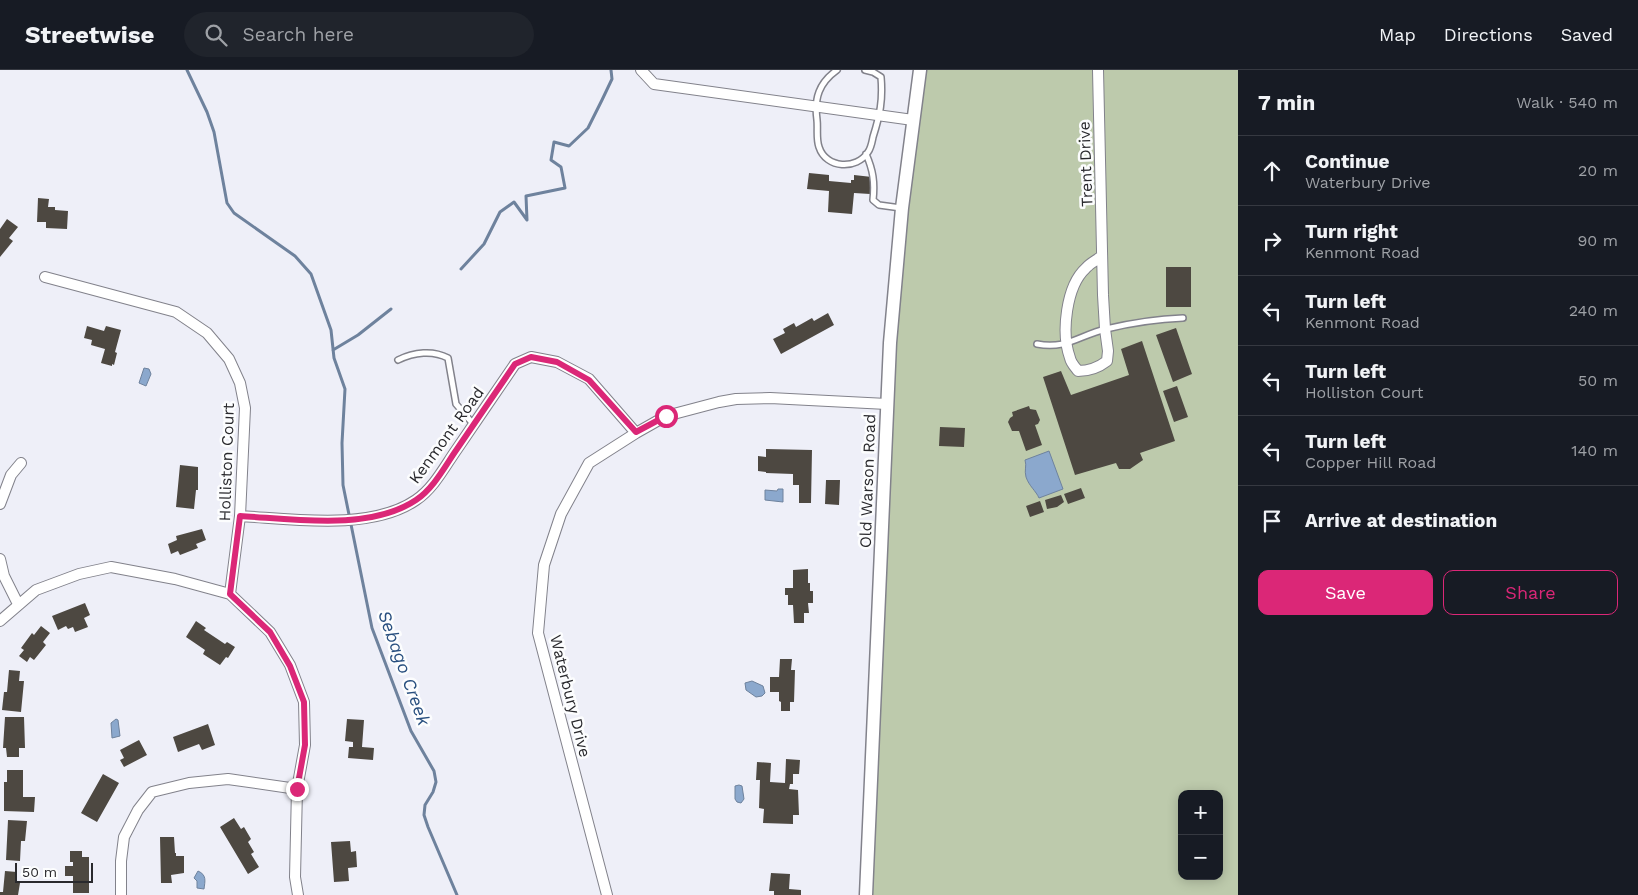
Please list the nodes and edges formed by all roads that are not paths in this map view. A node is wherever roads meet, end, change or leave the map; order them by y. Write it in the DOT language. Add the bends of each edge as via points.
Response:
graph roads {
  1 [pos="640,70"];
  2 [pos="837,70"];
  3 [pos="865,70"];
  4 [pos="920,70"];
  5 [pos="1098,70"];
  6 [pos="815,106"];
  7 [pos="880,115"];
  8 [pos="913,120"];
  9 [pos="866,154"];
  10 [pos="902,208"];
  11 [pos="1102,256"];
  12 [pos="46,277"];
  13 [pos="1182,318"];
  14 [pos="1105,329"];
  15 [pos="1037,344"];
  16 [pos="1067,344"];
  17 [pos="398,360"];
  18 [pos="887,404"];
  19 [pos="474,425"];
  20 [pos="636,432"];
  21 [pos="21,463"];
  22 [pos="0,504"];
  23 [pos="240,516"];
  24 [pos="0,559"];
  25 [pos="230,594"];
  26 [pos="18,604"];
  27 [pos="0,621"];
  28 [pos="297,789"];
  29 [pos="121,895"];
  30 [pos="298,895"];
  31 [pos="607,895"];
  32 [pos="866,895"];
  1 -- 6 [label="street" via="654,84"];
  2 -- 6 [label="lane" via="820,88"];
  3 -- 7 [label="lane" via="881,76"];
  4 -- 8 [label="street, Old Warson Road"];
  5 -- 11 [label="street, Trent Drive"];
  6 -- 7 [label="street"];
  6 -- 9 [label="lane" via="819,147 825,158 851,165"];
  7 -- 8 [label="street"];
  7 -- 9 [label="lane"];
  8 -- 10 [label="street, Old Warson Road"];
  9 -- 10 [label="lane" via="873,171 873,200 879,205"];
  10 -- 18 [label="street, Old Warson Road"];
  11 -- 14 [label="street, Trent Drive"];
  11 -- 16 [label="street" via="1085,268 1072,290 1066,316"];
  12 -- 23 [label="street, Holliston Court" via="176,312 206,333 229,359 240,383 245,408"];
  13 -- 14 [label="lane"];
  14 -- 16 [label="lane"];
  14 -- 16 [label="street, Trent Drive" via="1107,361 1101,366 1078,371 1070,358"];
  15 -- 16 [label="lane"];
  17 -- 19 [label="lane" via="412,353 441,354 448,358 456,404"];
  18 -- 20 [label="street, Waterbury Drive" via="736,399 666,416"];
  18 -- 32 [label="street, Old Warson Road"];
  19 -- 20 [label="street, Kenmont Road" via="515,364 531,357 557,362 589,380"];
  19 -- 23 [label="street, Kenmont Road" via="435,481 418,499 395,511 342,521"];
  20 -- 31 [label="street, Waterbury Drive" via="589,463 561,514 544,565 538,633"];
  21 -- 22 [label="street" via="11,475"];
  23 -- 25 [label="street, Holliston Court"];
  24 -- 26 [label="street" via="4,576"];
  25 -- 26 [label="street" via="111,567 51,584 36,590"];
  25 -- 28 [label="street" via="270,632 290,666 304,702 305,745"];
  26 -- 27 [label="street"];
  28 -- 29 [label="street" via="228,779 189,782 152,792 138,810 124,838"];
  28 -- 30 [label="street" via="295,877"];
}
